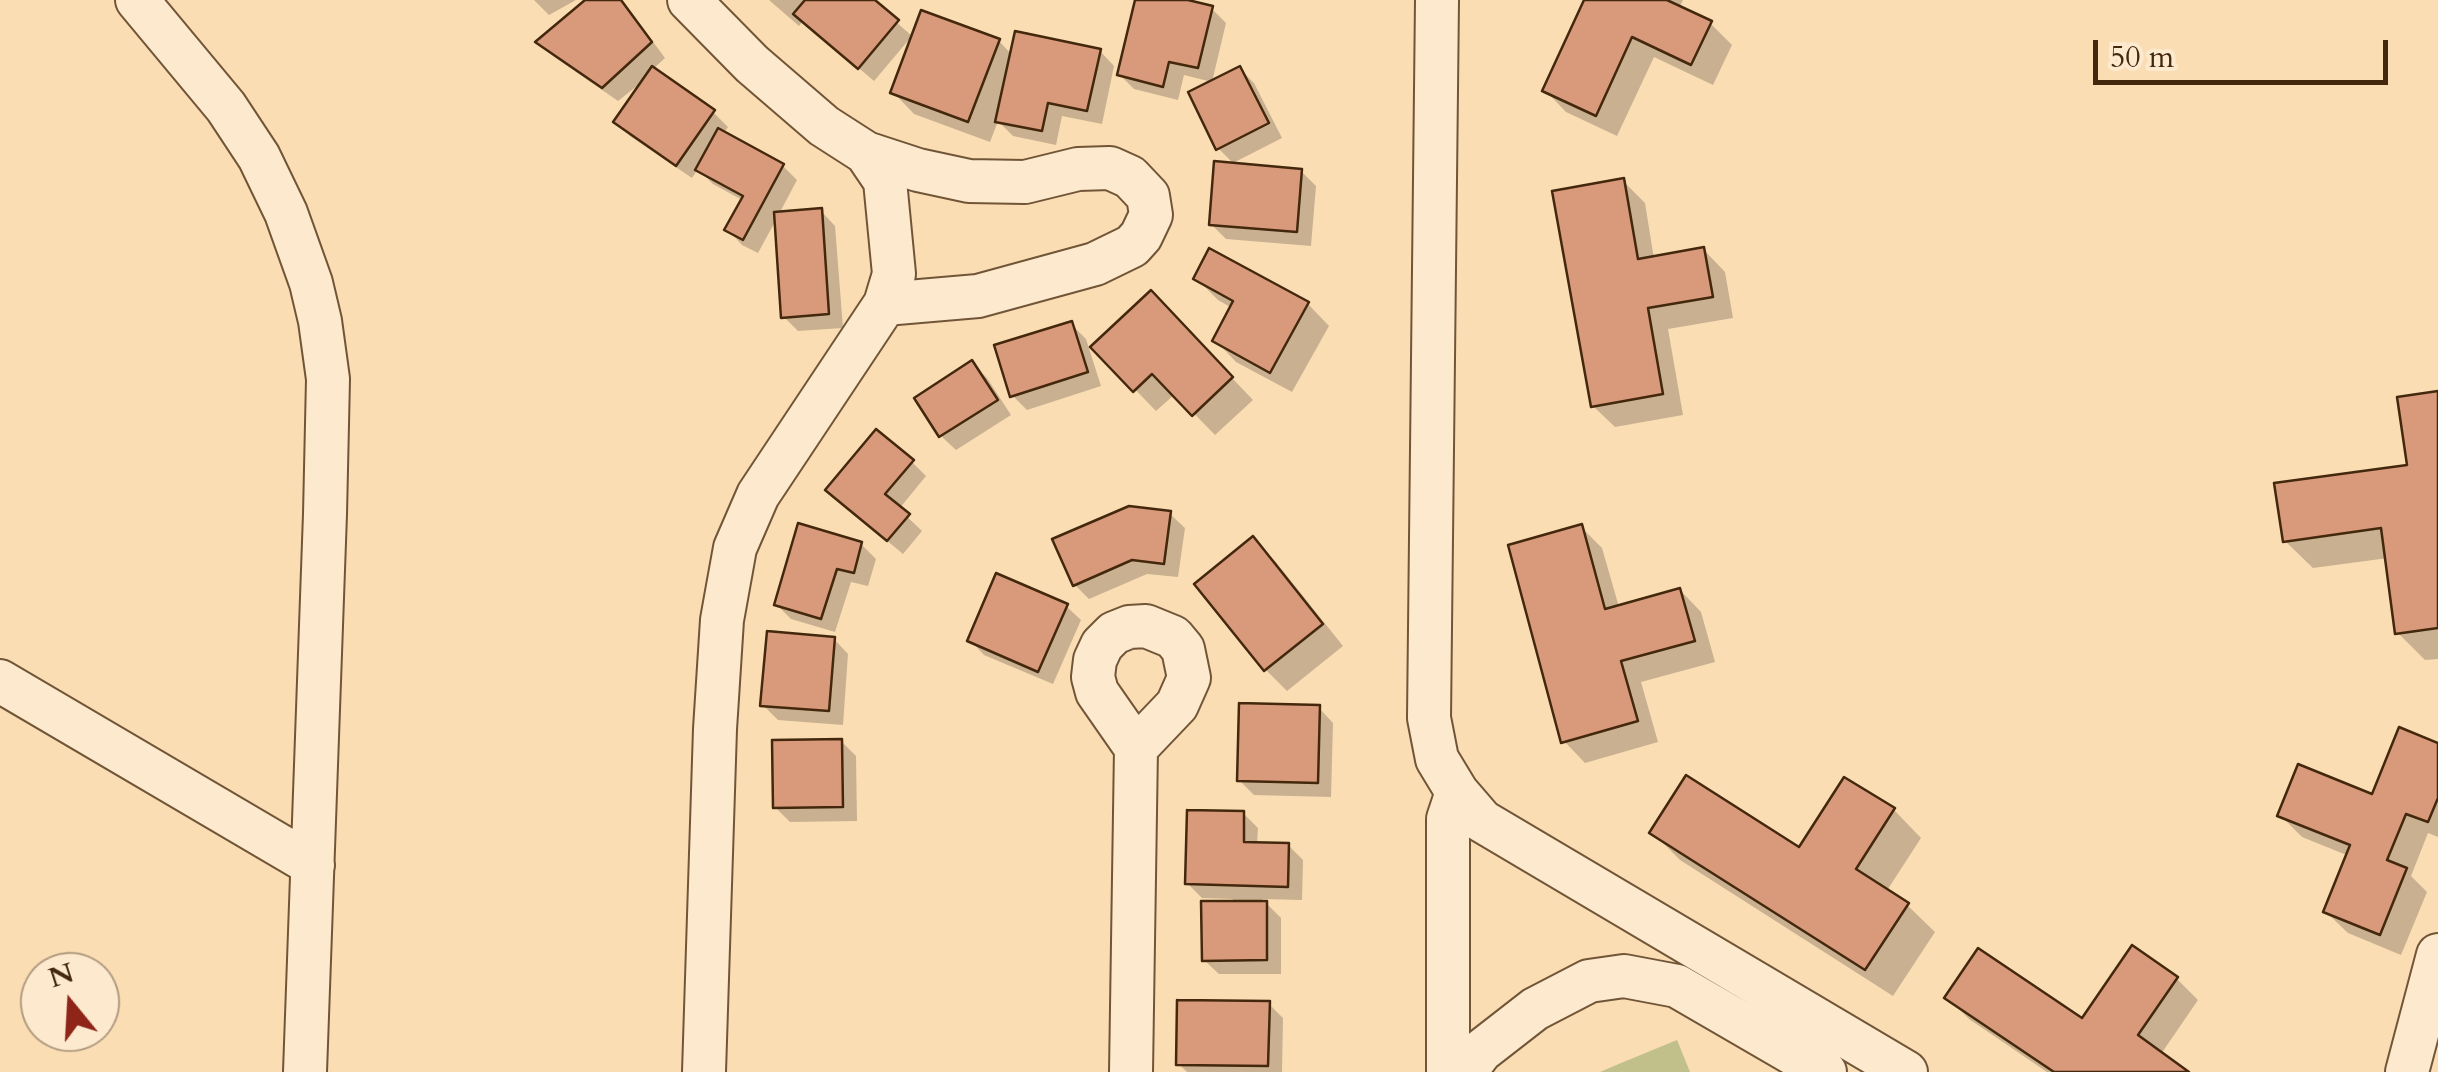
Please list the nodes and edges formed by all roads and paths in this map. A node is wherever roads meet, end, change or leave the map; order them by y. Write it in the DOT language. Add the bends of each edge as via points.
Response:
graph roads {
  1 [pos="137,0"];
  2 [pos="689,0"];
  3 [pos="1437,0"];
  4 [pos="866,154"];
  5 [pos="885,304"];
  6 [pos="0,681"];
  7 [pos="1136,748"];
  8 [pos="1457,792"];
  9 [pos="313,864"];
  10 [pos="2438,955"];
  11 [pos="306,1072"];
  12 [pos="704,1072"];
  13 [pos="1131,1072"];
  14 [pos="1448,1072"];
  15 [pos="1465,1072"];
  16 [pos="1824,1072"];
  17 [pos="1906,1072"];
  18 [pos="2407,1072"];
  1 -- 9 [label="street" via="226,107 258,158 286,213 320,321 328,379"];
  2 -- 4 [label="street" via="752,64"];
  3 -- 8 [label="street" via="1429,718 1436,759"];
  4 -- 5 [label="street" via="885,181 894,274"];
  4 -- 5 [label="street" via="969,180 1025,182 1110,168 1148,196 1150,214 1141,236 1095,264 978,296"];
  5 -- 12 [label="street" via="758,495 735,548 714,729"];
  6 -- 9 [label="street"];
  7 -- 13 [label="street"];
  8 -- 14 [label="street" via="1448,818"];
  8 -- 17 [label="street" via="1482,821"];
  9 -- 11 [label="street"];
  10 -- 18 [label="street"];
  15 -- 16 [label="street" via="1535,1009 1589,982 1624,976 1677,986"];
}
